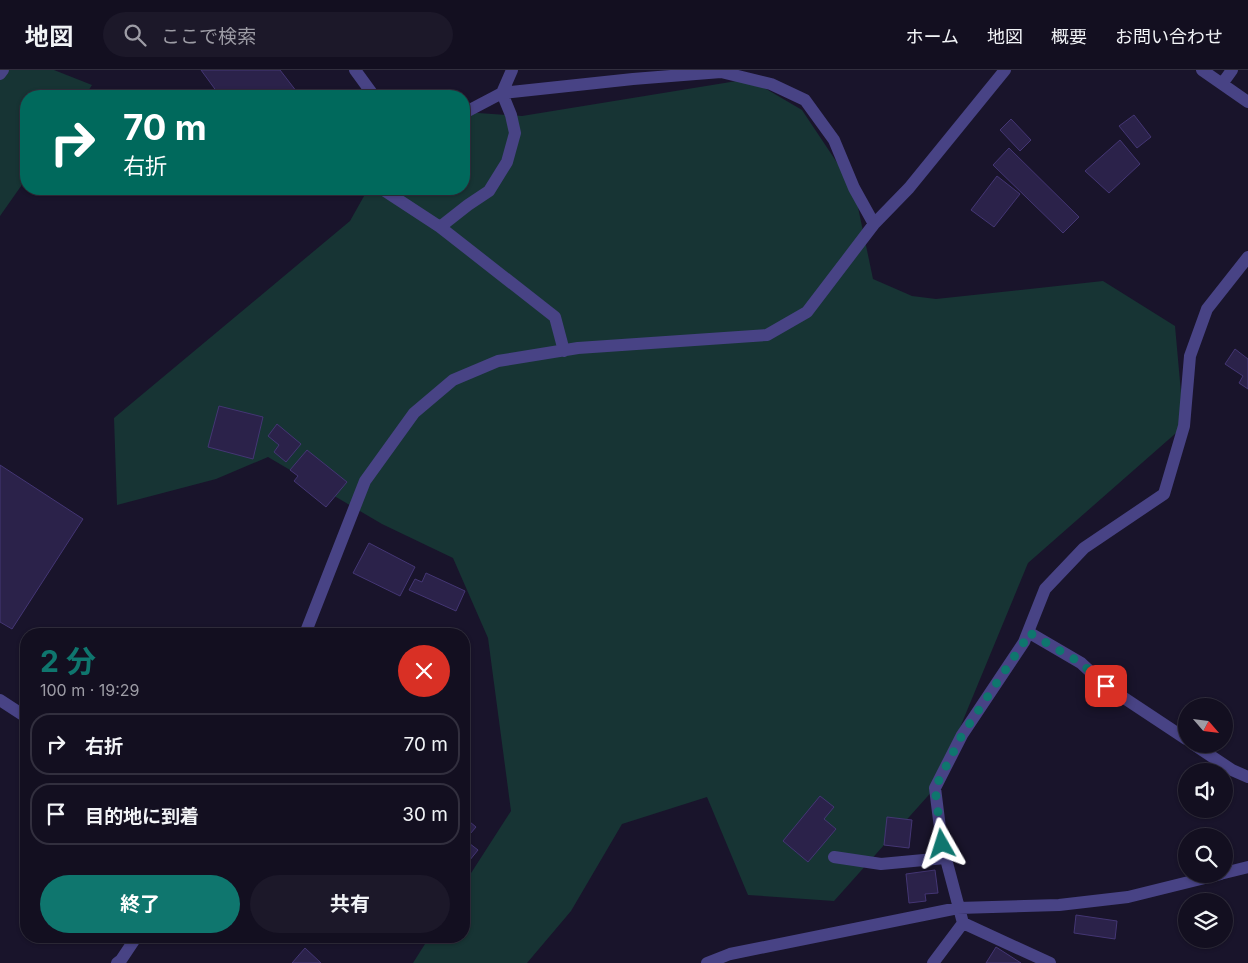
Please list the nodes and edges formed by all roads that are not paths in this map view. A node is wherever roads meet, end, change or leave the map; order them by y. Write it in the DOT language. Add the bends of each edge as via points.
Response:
graph roads {
  1 [pos="3,70"];
  2 [pos="355,70"];
  3 [pos="512,70"];
  4 [pos="1005,70"];
  5 [pos="1202,70"];
  6 [pos="1232,70"];
  7 [pos="0,74"];
  8 [pos="1222,84"];
  9 [pos="370,90"];
  10 [pos="502,93"];
  11 [pos="1248,102"];
  12 [pos="470,110"];
  13 [pos="391,195"];
  14 [pos="874,224"];
  15 [pos="440,227"];
  16 [pos="1248,257"];
  17 [pos="564,351"];
  18 [pos="306,628"];
  19 [pos="1028,632"];
  20 [pos="0,700"];
  21 [pos="20,713"];
  22 [pos="1178,734"];
  23 [pos="1206,753"];
  24 [pos="1248,777"];
  25 [pos="834,857"];
  26 [pos="945,858"];
  27 [pos="1248,867"];
  28 [pos="1233,870"];
  29 [pos="1183,883"];
  30 [pos="958,908"];
  31 [pos="963,923"];
  32 [pos="133,943"];
  33 [pos="121,962"];
  34 [pos="707,963"];
  35 [pos="933,963"];
  36 [pos="1050,963"];
  1 -- 7 [label="street"];
  2 -- 9 [label="street"];
  3 -- 10 [label="street"];
  4 -- 14 [label="street" via="908,188"];
  5 -- 8 [label="street"];
  6 -- 8 [label="street"];
  8 -- 11 [label="street"];
  10 -- 12 [label="street"];
  10 -- 14 [label="street" via="721,72 771,84 805,100 834,140 854,188"];
  10 -- 15 [label="street" via="514,133 507,162 488,191"];
  13 -- 15 [label="street"];
  14 -- 17 [label="street" via="807,312 767,336"];
  15 -- 17 [label="street" via="555,317"];
  16 -- 19 [label="street" via="1207,309 1190,356 1184,426 1164,494 1084,548 1046,589"];
  17 -- 18 [label="street" via="498,361 480,368 452,380 414,414 365,481"];
  19 -- 22 [label="street" via="1081,663 1106,686"];
  19 -- 26 [label="street" via="962,735 935,788"];
  20 -- 21 [label="street"];
  23 -- 24 [label="street"];
  25 -- 26 [label="street" via="881,864"];
  26 -- 30 [label="street"];
  27 -- 28 [label="street"];
  29 -- 30 [label="street" via="1128,897 1060,905"];
  30 -- 31 [label="street"];
  30 -- 34 [label="street" via="730,954"];
  31 -- 35 [label="street"];
  31 -- 36 [label="street"];
  32 -- 33 [label="street"];
}
